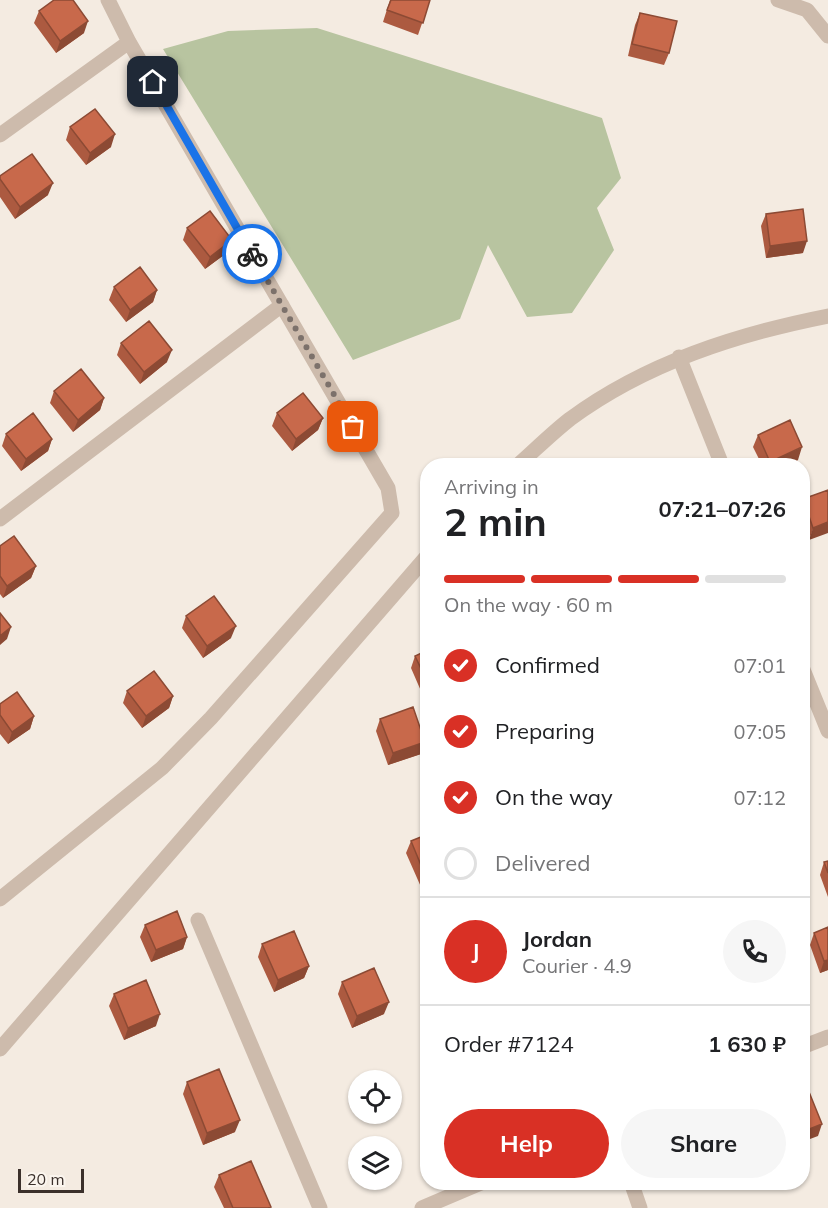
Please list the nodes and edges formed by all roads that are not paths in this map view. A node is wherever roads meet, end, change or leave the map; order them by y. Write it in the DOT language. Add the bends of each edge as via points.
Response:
graph roads {
  1 [pos="108,0"];
  2 [pos="778,0"];
  3 [pos="828,36"];
  4 [pos="129,42"];
  5 [pos="0,135"];
  6 [pos="282,305"];
  7 [pos="828,316"];
  8 [pos="679,357"];
  9 [pos="527,458"];
  10 [pos="719,458"];
  11 [pos="0,519"];
  12 [pos="420,564"];
  13 [pos="810,687"];
  14 [pos="828,731"];
  15 [pos="0,899"];
  16 [pos="198,920"];
  17 [pos="828,1036"];
  18 [pos="810,1044"];
  19 [pos="0,1049"];
  20 [pos="464,1190"];
  21 [pos="634,1190"];
  22 [pos="320,1208"];
  23 [pos="422,1208"];
  24 [pos="640,1208"];
  1 -- 4 [label="street"];
  2 -- 3 [label="street" via="807,10"];
  4 -- 5 [label="street"];
  4 -- 6 [label="street"];
  6 -- 11 [label="street"];
  6 -- 15 [label="street" via="388,488 392,513 162,768"];
  7 -- 8 [label="street" via="784,324"];
  8 -- 9 [label="street" via="621,386 569,420"];
  8 -- 10 [label="street"];
  12 -- 19 [label="street"];
  13 -- 14 [label="street"];
  16 -- 22 [label="street"];
  17 -- 18 [label="street"];
  20 -- 23 [label="street"];
  21 -- 24 [label="street"];
}
